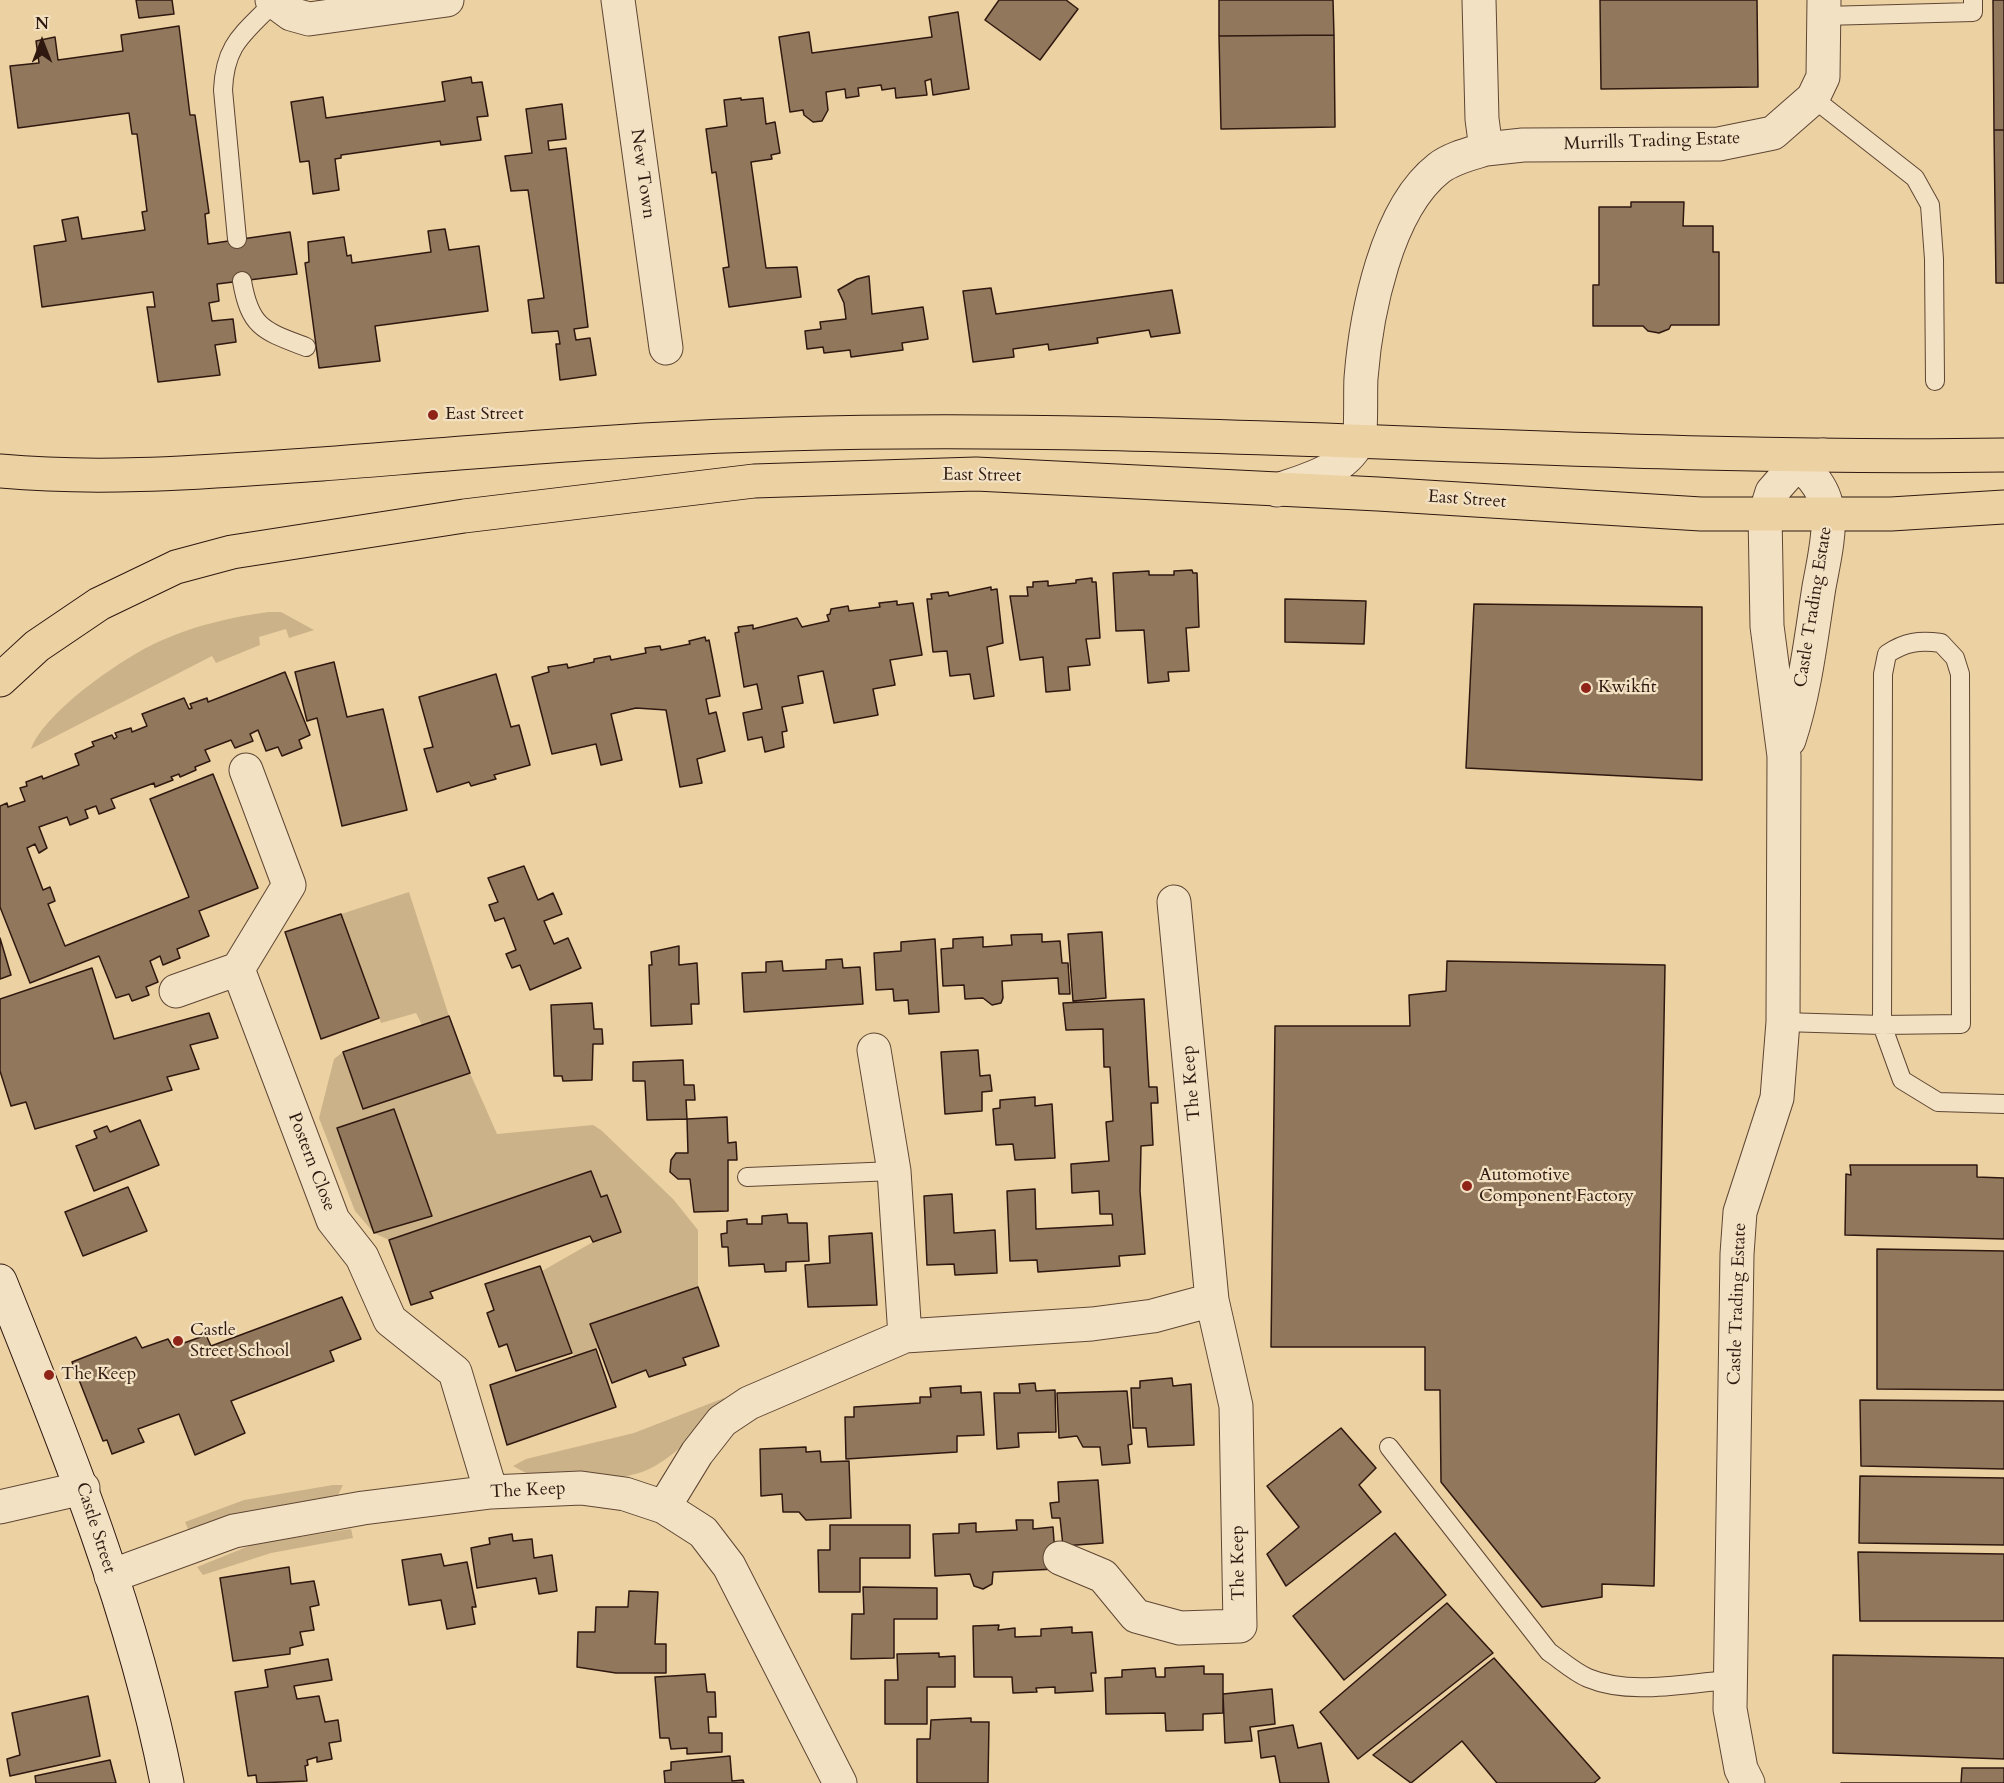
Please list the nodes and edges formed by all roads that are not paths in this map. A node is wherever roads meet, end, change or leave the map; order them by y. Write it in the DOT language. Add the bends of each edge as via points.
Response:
graph roads {
  1 [pos="447,0"];
  2 [pos="618,0"];
  3 [pos="1479,0"];
  4 [pos="1973,0"];
  5 [pos="273,1"];
  6 [pos="1824,8"];
  7 [pos="1813,98"];
  8 [pos="1485,149"];
  9 [pos="237,239"];
  10 [pos="242,281"];
  11 [pos="306,347"];
  12 [pos="666,348"];
  13 [pos="1935,381"];
  14 [pos="1359,441"];
  15 [pos="2004,455"];
  16 [pos="1799,457"];
  17 [pos="0,471"];
  18 [pos="1275,490"];
  19 [pos="2004,507"];
  20 [pos="1765,514"];
  21 [pos="1828,514"];
  22 [pos="0,680"];
  23 [pos="1784,756"];
  24 [pos="246,770"];
  25 [pos="1174,902"];
  26 [pos="238,969"];
  27 [pos="176,991"];
  28 [pos="1783,1022"];
  29 [pos="1882,1025"];
  30 [pos="874,1050"];
  31 [pos="2004,1104"];
  32 [pos="894,1171"];
  33 [pos="747,1177"];
  34 [pos="0,1281"];
  35 [pos="1212,1300"];
  36 [pos="906,1336"];
  37 [pos="1389,1447"];
  38 [pos="83,1488"];
  39 [pos="491,1492"];
  40 [pos="0,1507"];
  41 [pos="664,1507"];
  42 [pos="1060,1558"];
  43 [pos="111,1576"];
  44 [pos="1731,1680"];
  45 [pos="167,1783"];
  46 [pos="840,1783"];
  47 [pos="1748,1783"];
  1 -- 5 [label="street" via="309,19 291,14"];
  2 -- 12 [label="street, New Town"];
  3 -- 8 [label="street"];
  4 -- 6 [label="lane" via="1973,12"];
  5 -- 9 [label="lane" via="230,50 224,70"];
  6 -- 7 [label="street, Murrills Trading Estate" via="1823,77"];
  7 -- 8 [label="street, Murrills Trading Estate" via="1773,133 1749,140"];
  7 -- 13 [label="lane" via="1914,178 1930,205"];
  8 -- 14 [label="street, Murrills Trading Estate" via="1439,168 1415,194 1396,230 1371,305 1364,342"];
  10 -- 11 [label="lane" via="246,307 258,324 276,336"];
  14 -- 16 [label="main road"];
  14 -- 17 [label="main road" via="957,431 782,434 116,477"];
  14 -- 18 [label="street" via="1337,465 1313,478"];
  15 -- 16 [label="main road"];
  16 -- 20 [label="street, Castle Trading Estate" via="1772,492"];
  16 -- 21 [label="street, Castle Trading Estate" via="1821,489"];
  18 -- 20 [label="main road, East Street" via="1701,514"];
  18 -- 22 [label="main road, East Street" via="976,474 825,477 754,481 452,518 232,552 176,567 99,604 63,627"];
  19 -- 21 [label="main road, East Street"];
  20 -- 21 [label="main road, East Street"];
  20 -- 23 [label="street, Castle Trading Estate" via="1767,626"];
  21 -- 23 [label="street, Castle Trading Estate" via="1802,685"];
  23 -- 28 [label="street, Castle Trading Estate"];
  24 -- 26 [label="street" via="289,885"];
  25 -- 35 [label="street, The Keep"];
  26 -- 27 [label="street"];
  26 -- 39 [label="street, Postern Close" via="333,1220 362,1257 390,1320 455,1372"];
  28 -- 29 [label="lane"];
  28 -- 44 [label="street, Castle Trading Estate" via="1777,1098 1740,1212"];
  29 -- 29 [label="lane" via="1883,674 1887,654 1902,644 1941,643 1955,658 1960,674 1961,1024"];
  29 -- 31 [label="lane" via="1902,1080 1938,1102"];
  30 -- 32 [label="street"];
  32 -- 33 [label="lane"];
  32 -- 36 [label="street"];
  34 -- 38 [label="street, Castle Street"];
  35 -- 36 [label="street" via="1153,1316 1092,1324"];
  35 -- 42 [label="street, The Keep" via="1236,1406 1240,1626 1179,1628 1136,1616 1103,1576"];
  36 -- 41 [label="street" via="749,1403 722,1421"];
  37 -- 44 [label="lane" via="1550,1652 1570,1667 1586,1677 1630,1687"];
  38 -- 40 [label="street"];
  38 -- 43 [label="street, Castle Street"];
  39 -- 41 [label="street, The Keep" via="581,1488 625,1494"];
  39 -- 43 [label="street, The Keep" via="363,1508 234,1531"];
  41 -- 46 [label="street, The Keep" via="703,1532 729,1566"];
  43 -- 45 [label="street, Castle Street"];
  44 -- 47 [label="street, Castle Trading Estate" via="1730,1709 1741,1769"];
}
